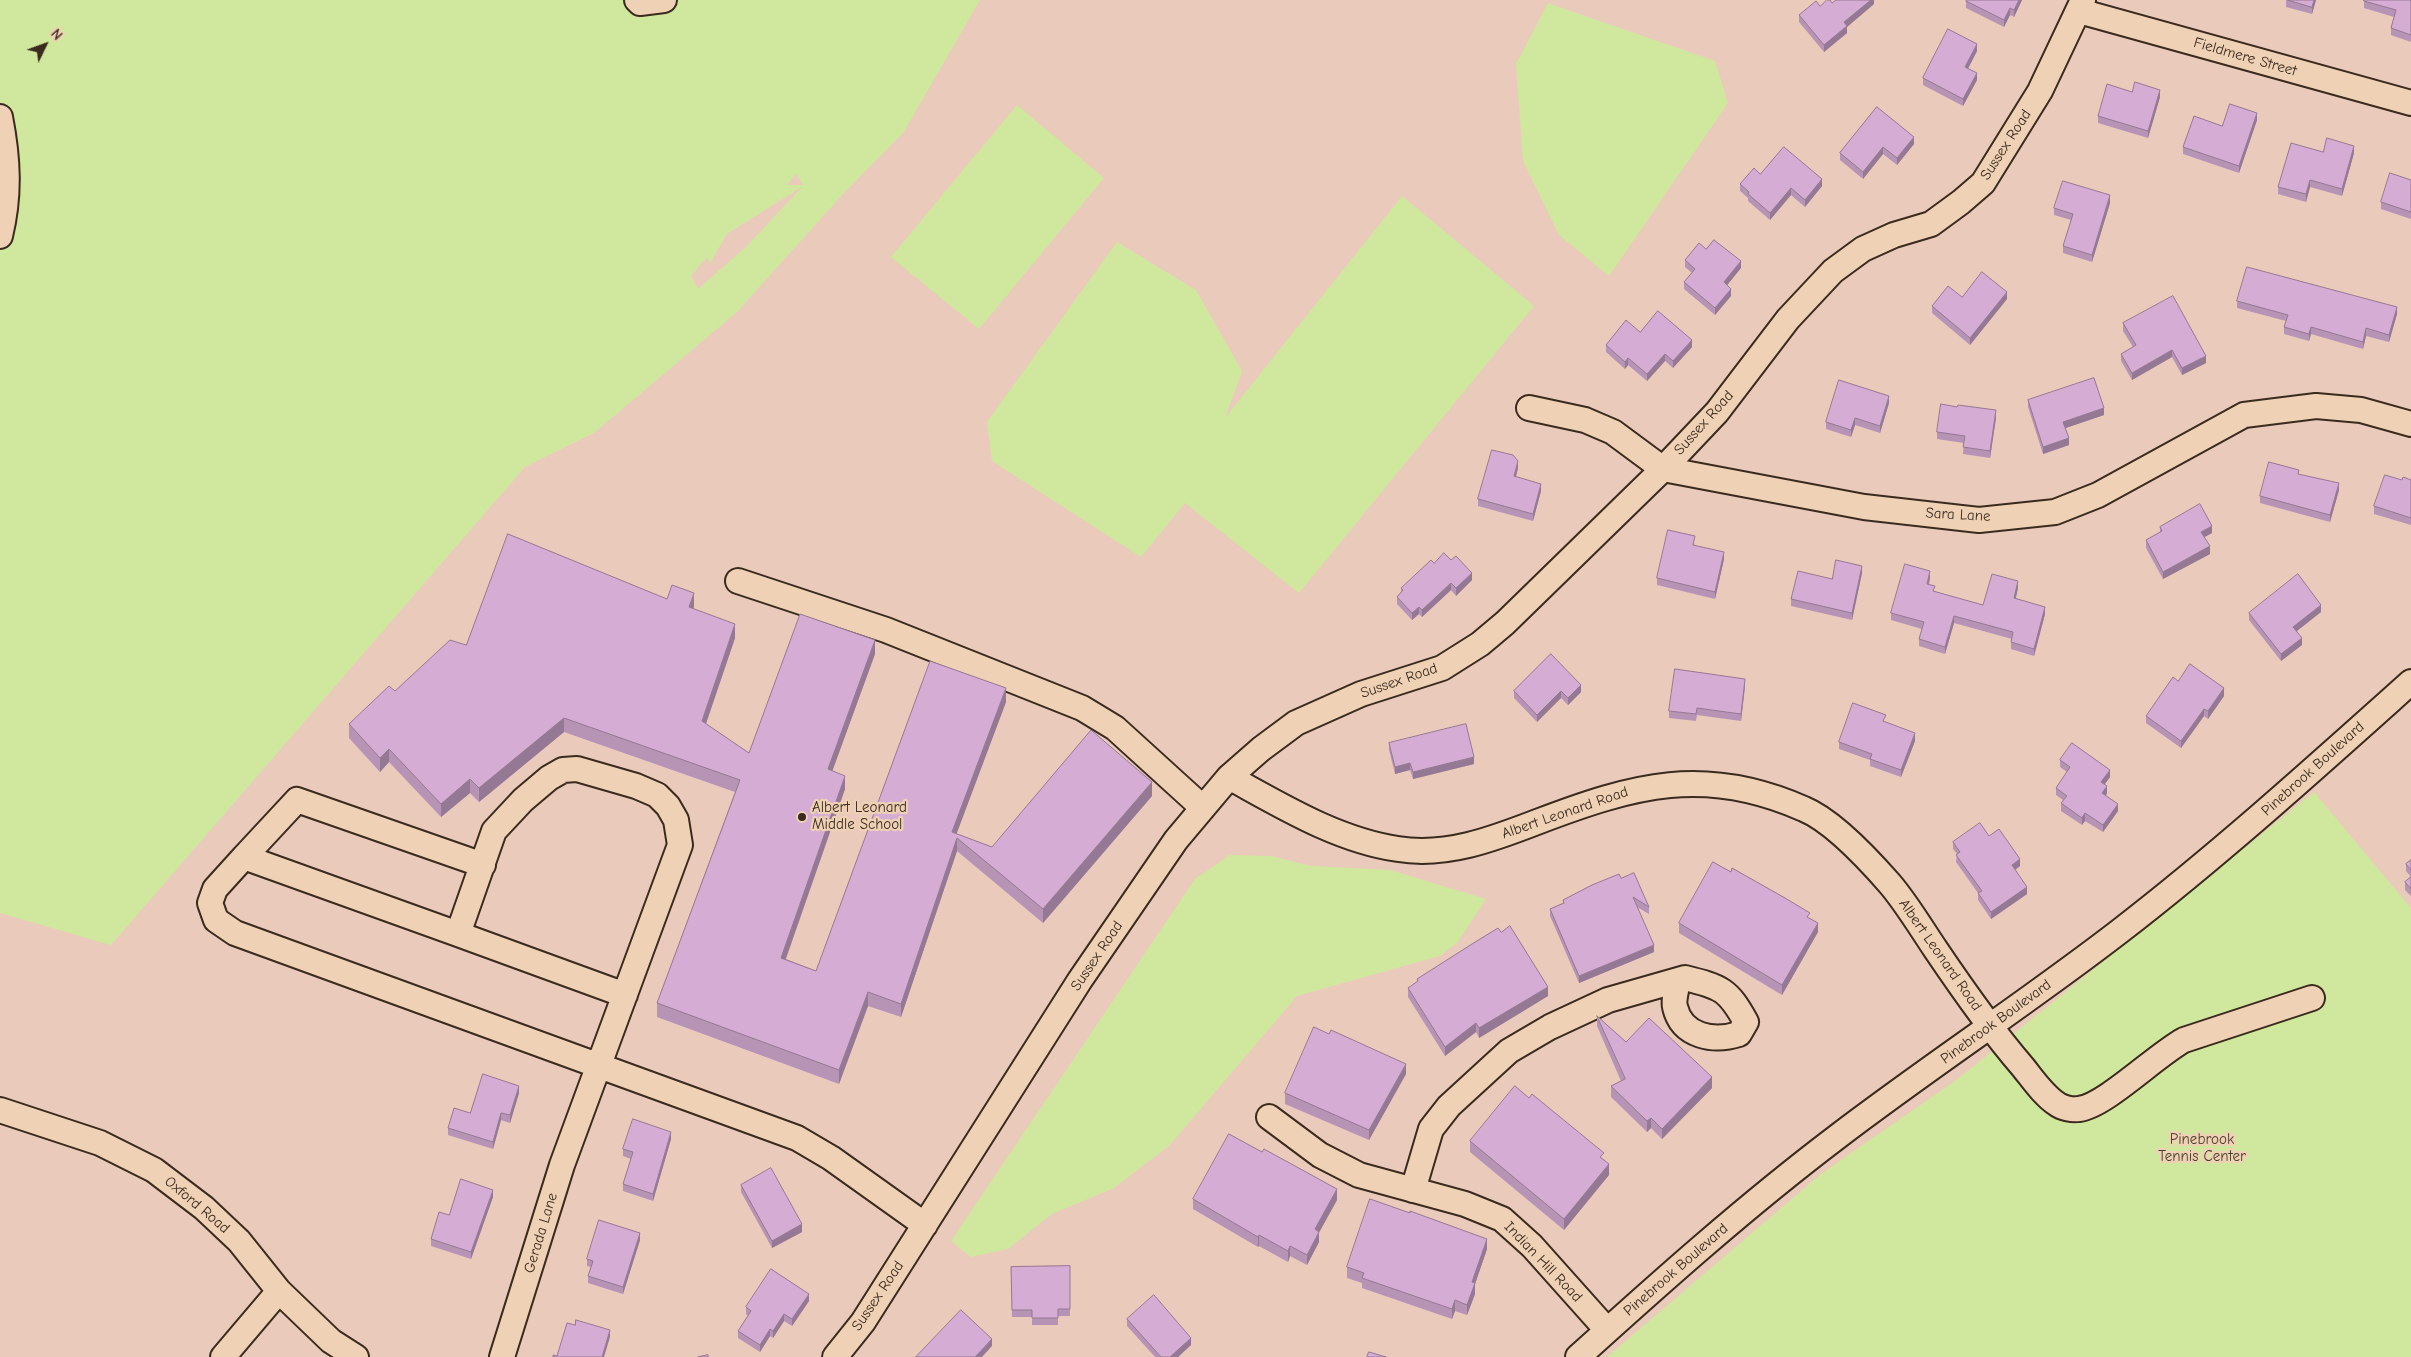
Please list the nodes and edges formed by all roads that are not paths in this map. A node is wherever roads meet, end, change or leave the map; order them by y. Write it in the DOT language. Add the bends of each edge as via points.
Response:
graph roads {
  1 [pos="637,0"];
  2 [pos="664,0"];
  3 [pos="2081,5"];
  4 [pos="2411,103"];
  5 [pos="0,117"];
  6 [pos="0,236"];
  7 [pos="1529,408"];
  8 [pos="2411,424"];
  9 [pos="1663,469"];
  10 [pos="738,581"];
  11 [pos="2411,682"];
  12 [pos="1229,777"];
  13 [pos="1203,808"];
  14 [pos="244,857"];
  15 [pos="483,865"];
  16 [pos="458,934"];
  17 [pos="1678,980"];
  18 [pos="624,995"];
  19 [pos="2312,998"];
  20 [pos="1991,1026"];
  21 [pos="598,1066"];
  22 [pos="0,1110"];
  23 [pos="1269,1117"];
  24 [pos="1413,1190"];
  25 [pos="925,1225"];
  26 [pos="279,1291"];
  27 [pos="1607,1330"];
  28 [pos="223,1357"];
  29 [pos="356,1357"];
  30 [pos="502,1357"];
  31 [pos="835,1357"];
  32 [pos="1578,1357"];
  1 -- 2 [label="street" via="640,3"];
  3 -- 4 [label="street, Fieldmere Street"];
  3 -- 9 [label="street, Sussex Road" via="2040,91 1982,183 1931,224 1863,249 1833,271 1788,319 1717,412"];
  5 -- 6 [label="street" via="8,175 7,209"];
  7 -- 9 [label="street, Sara Lane" via="1585,420 1613,432"];
  8 -- 9 [label="street, Sara Lane" via="2361,410 2316,406 2244,415 2089,499 2055,512 1979,520 1864,507"];
  9 -- 12 [label="street, Sussex Road" via="1480,644 1442,668 1361,694 1296,723"];
  10 -- 13 [label="street" via="886,630 1082,708 1115,728"];
  11 -- 20 [label="street, Pinebrook Boulevard" via="2201,866 2088,956"];
  12 -- 13 [label="street, Sussex Road"];
  12 -- 20 [label="street, Albert Leonard Road" via="1292,812 1343,834 1399,850 1451,850 1505,835 1586,803 1644,787 1695,782 1735,786 1775,797 1808,810 1848,840 1892,885"];
  13 -- 25 [label="street, Sussex Road" via="1176,840 1080,980"];
  14 -- 15 [label="street" via="297,800"];
  14 -- 16 [label="street"];
  14 -- 21 [label="street" via="215,889 210,903 216,920 234,933"];
  15 -- 16 [label="street, Gerada Lane"];
  15 -- 18 [label="street, Gerada Lane" via="494,832 505,818 549,778 563,770 577,769 657,795 676,820 680,846"];
  16 -- 18 [label="street"];
  17 -- 24 [label="street" via="1608,1000 1550,1027 1509,1051 1449,1106 1431,1129"];
  18 -- 21 [label="street, Gerada Lane"];
  19 -- 20 [label="street, Albert Leonard Road" via="2184,1040 2092,1105 2080,1109 2057,1105 2048,1097"];
  20 -- 27 [label="street, Pinebrook Boulevard" via="1838,1136 1695,1252"];
  21 -- 25 [label="street" via="797,1138 831,1158"];
  21 -- 30 [label="street, Gerada Lane" via="562,1166"];
  22 -- 26 [label="street, Oxford Road" via="100,1144 154,1170 204,1208 239,1241"];
  23 -- 24 [label="street, Indian Hill Road" via="1320,1155 1359,1175"];
  24 -- 27 [label="street, Indian Hill Road" via="1465,1204 1502,1219 1532,1246"];
  25 -- 31 [label="street, Sussex Road" via="863,1322"];
  26 -- 28 [label="street"];
  26 -- 29 [label="street, Oxford Road" via="331,1340"];
  27 -- 32 [label="street, Pinebrook Boulevard"];
}
